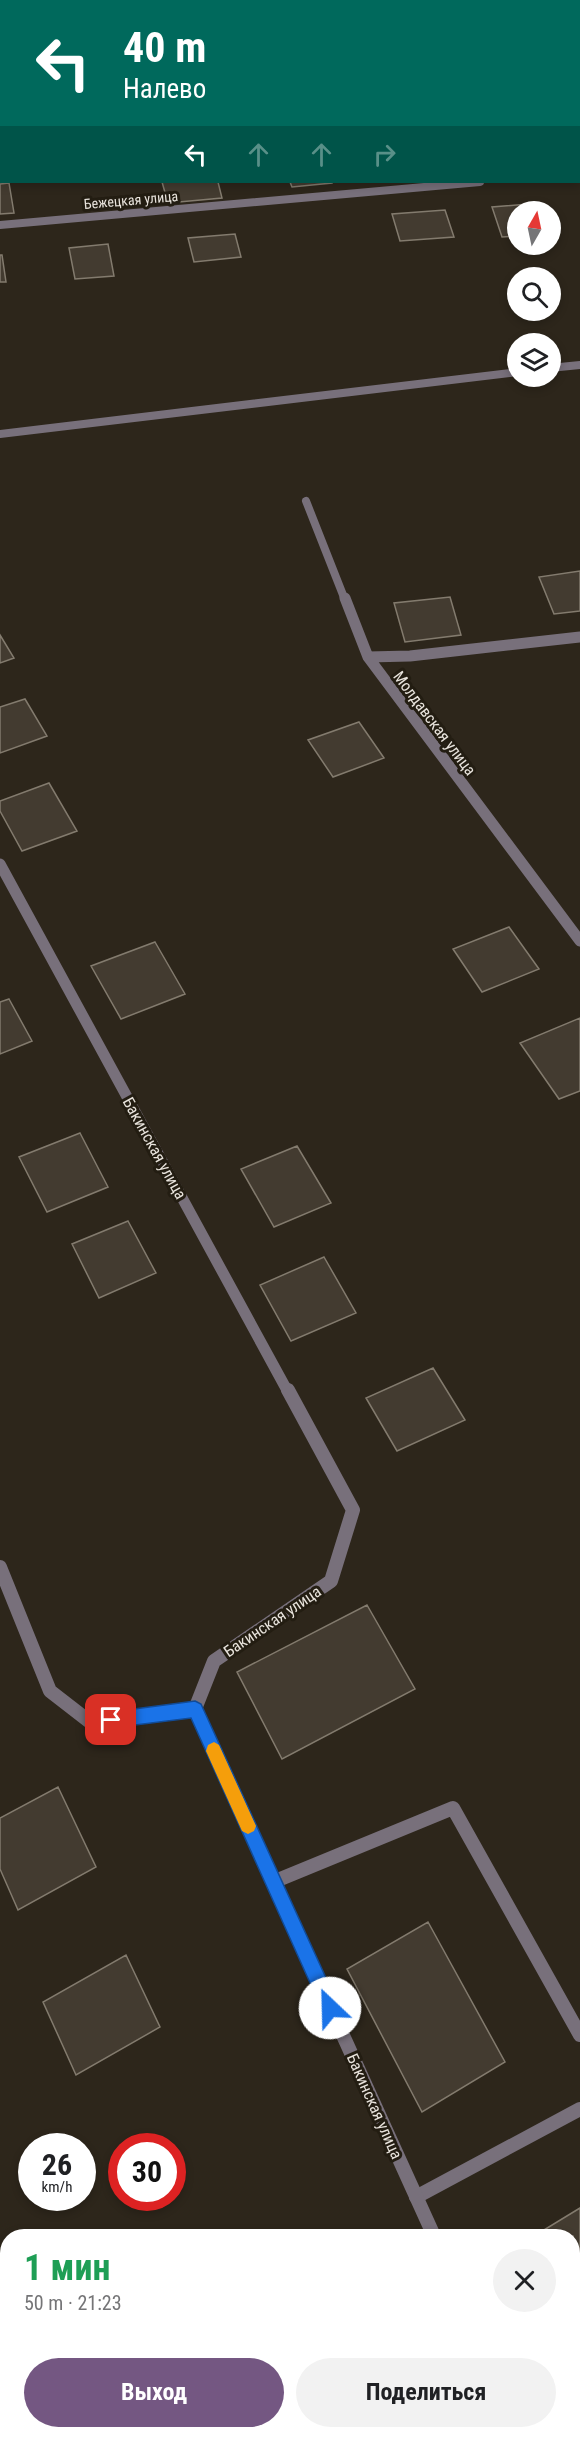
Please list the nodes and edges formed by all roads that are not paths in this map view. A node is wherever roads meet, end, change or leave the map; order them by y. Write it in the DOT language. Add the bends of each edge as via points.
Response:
graph roads {
  1 [pos="469,183"];
  2 [pos="0,225"];
  3 [pos="580,365"];
  4 [pos="561,367"];
  5 [pos="507,373"];
  6 [pos="0,434"];
  7 [pos="306,501"];
  8 [pos="580,637"];
  9 [pos="368,657"];
  10 [pos="0,864"];
  11 [pos="580,941"];
  12 [pos="0,1568"];
  13 [pos="195,1709"];
  14 [pos="273,1882"];
  15 [pos="580,2035"];
  16 [pos="580,2109"];
  17 [pos="416,2197"];
  18 [pos="431,2229"];
  1 -- 2 [label="street, Бежецкая улица"];
  3 -- 4 [label="street"];
  5 -- 6 [label="street"];
  7 -- 9 [label="street, Молдавская улица"];
  8 -- 9 [label="street"];
  9 -- 11 [label="street, Молдавская улица"];
  10 -- 13 [label="street, Бакинская улица" via="353,1510 331,1581 214,1661"];
  12 -- 13 [label="street" via="50,1691 90,1722"];
  13 -- 14 [label="street, Бакинская улица"];
  14 -- 15 [label="street" via="453,1808"];
  14 -- 17 [label="street, Бакинская улица"];
  16 -- 17 [label="street"];
  17 -- 18 [label="street, Бакинская улица"];
}
